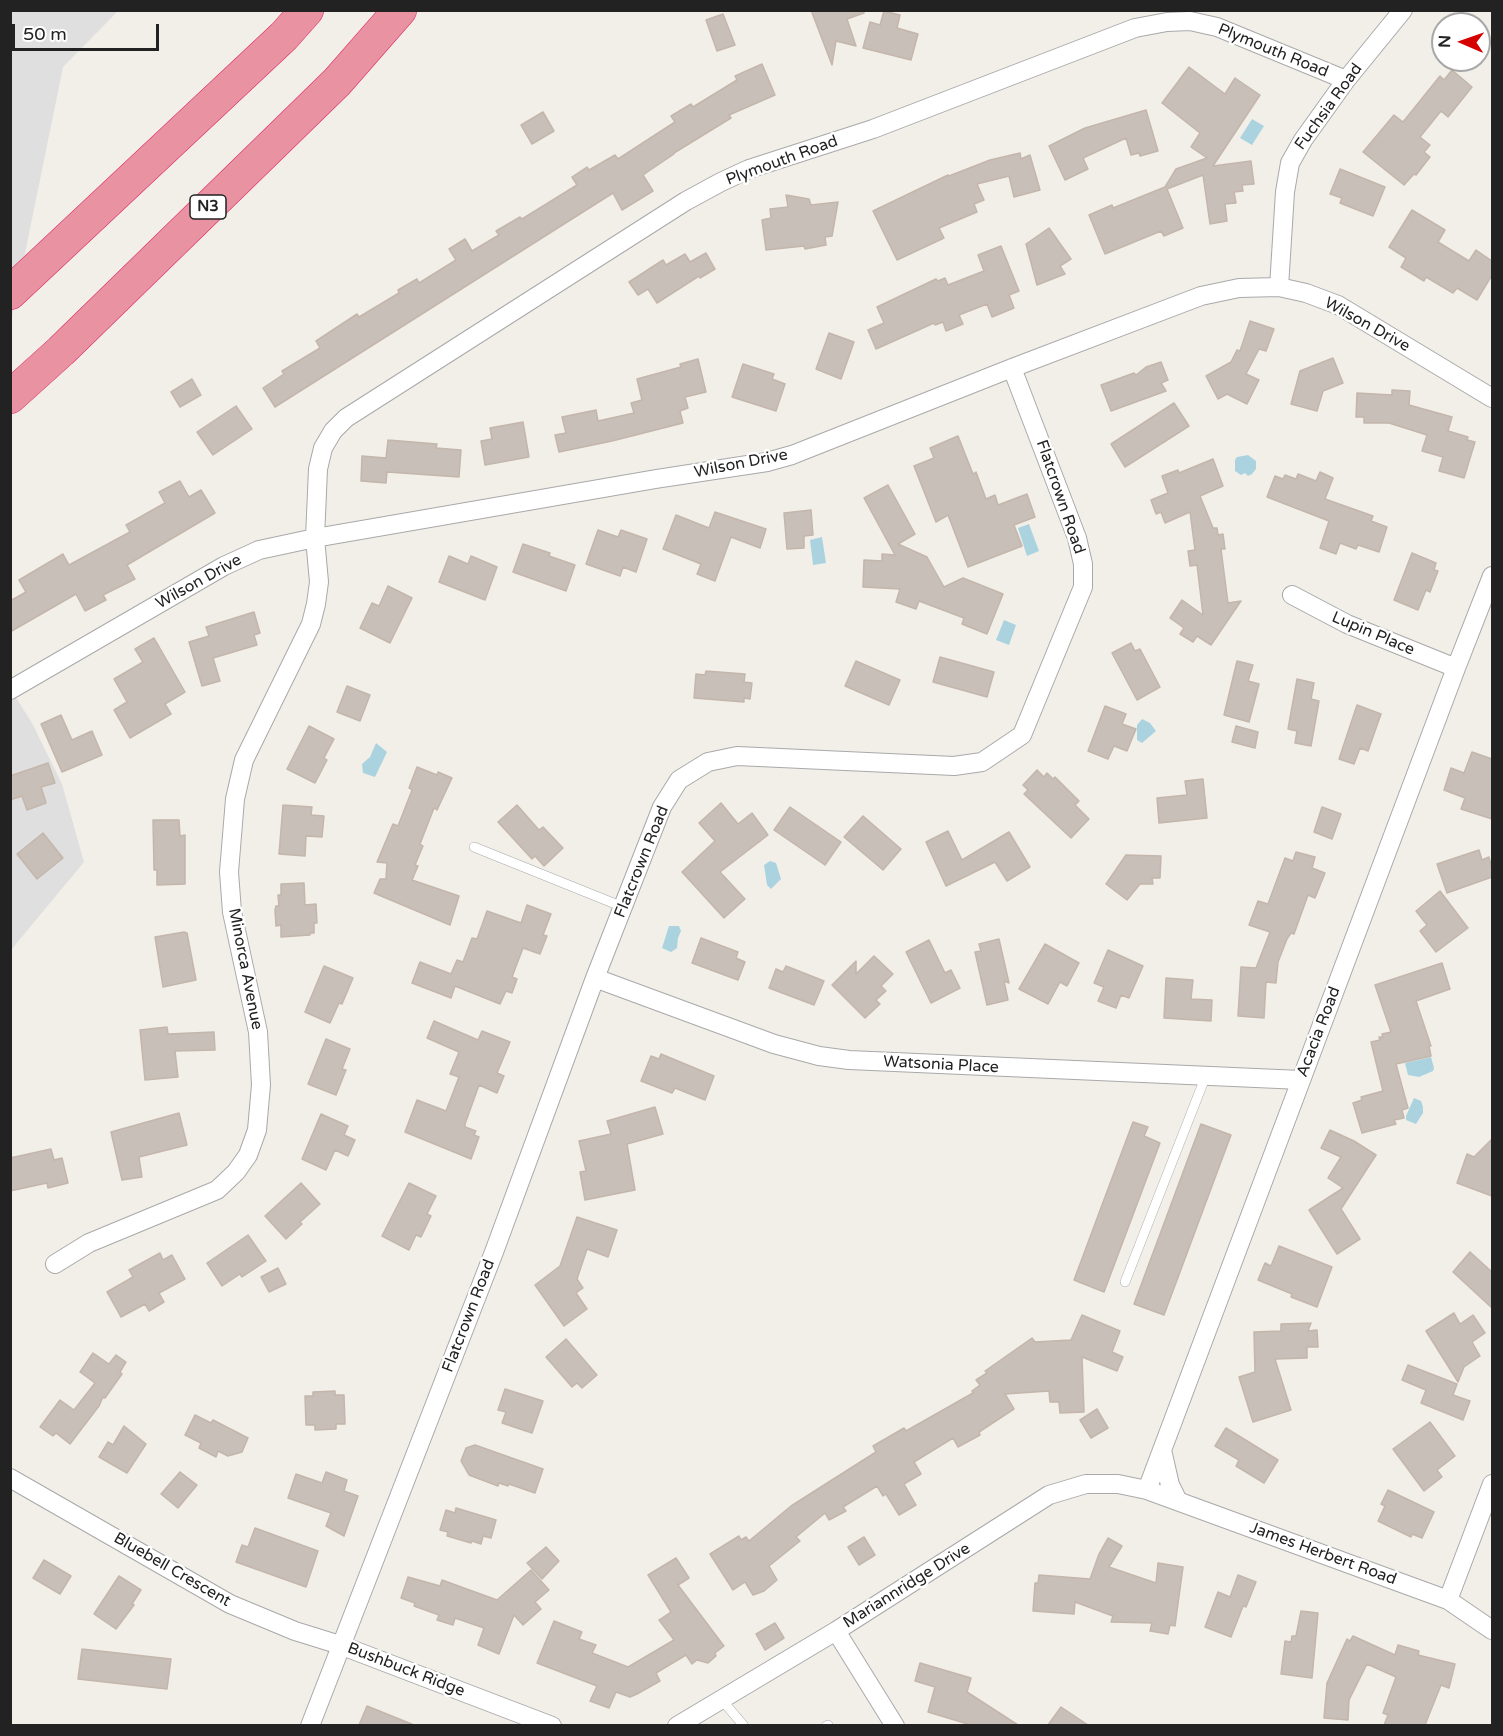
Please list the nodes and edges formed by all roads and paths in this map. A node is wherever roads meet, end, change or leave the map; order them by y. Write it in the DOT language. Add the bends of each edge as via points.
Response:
graph roads {
  1 [pos="307,10"];
  2 [pos="400,10"];
  3 [pos="1403,10"];
  4 [pos="1346,80"];
  5 [pos="1278,287"];
  6 [pos="10,293"];
  7 [pos="1012,368"];
  8 [pos="10,397"];
  9 [pos="1492,398"];
  10 [pos="315,538"];
  11 [pos="1492,576"];
  12 [pos="1292,595"];
  13 [pos="1456,668"];
  14 [pos="10,690"];
  15 [pos="474,847"];
  16 [pos="623,907"];
  17 [pos="595,978"];
  18 [pos="1205,1078"];
  19 [pos="1301,1080"];
  20 [pos="55,1264"];
  21 [pos="1125,1282"];
  22 [pos="1162,1450"];
  23 [pos="10,1478"];
  24 [pos="1492,1484"];
  25 [pos="1148,1490"];
  26 [pos="1179,1501"];
  27 [pos="1448,1600"];
  28 [pos="1492,1630"];
  29 [pos="836,1631"];
  30 [pos="340,1645"];
  31 [pos="721,1699"];
  32 [pos="310,1725"];
  33 [pos="552,1725"];
  34 [pos="677,1725"];
  35 [pos="744,1725"];
  36 [pos="895,1725"];
  1 -- 6 [label="highway"];
  2 -- 8 [label="highway, N3" via="336,82"];
  3 -- 4 [label="street, Fuchsia Road"];
  4 -- 5 [label="street, Fuchsia Road" via="1290,163"];
  4 -- 10 [label="street, Plymouth Road" via="1216,27 1190,21 1167,22 1135,28 873,129 749,169 686,201 346,418 323,448 318,469"];
  5 -- 7 [label="street, Wilson Drive" via="1239,288 1201,296"];
  5 -- 9 [label="street, Wilson Drive" via="1338,305"];
  7 -- 10 [label="street, Wilson Drive" via="767,462"];
  7 -- 16 [label="street, Flatcrown Road" via="1071,522 1083,564 1083,587 1022,735 982,762 954,766 737,756 708,762 679,780 662,807"];
  10 -- 14 [label="street, Wilson Drive" via="259,550 224,566"];
  10 -- 20 [label="street, Minorca Avenue" via="319,582 311,624 244,760 235,798 229,872 232,912 258,1032 261,1085 257,1130 248,1155 217,1190 89,1243"];
  11 -- 13 [label="street, Acacia Road"];
  12 -- 13 [label="street, Lupin Place" via="1347,624"];
  13 -- 19 [label="street, Acacia Road"];
  15 -- 16 [label="lane"];
  16 -- 17 [label="street, Flatcrown Road"];
  17 -- 18 [label="street, Watsonia Place" via="774,1044 819,1056"];
  17 -- 30 [label="street, Flatcrown Road" via="494,1252"];
  18 -- 19 [label="street, Watsonia Place"];
  18 -- 21 [label="lane"];
  19 -- 22 [label="street, Acacia Road"];
  22 -- 25 [label="street, Acacia Road"];
  22 -- 26 [label="street" via="1170,1485"];
  23 -- 30 [label="street, Bluebell Crescent" via="230,1604"];
  24 -- 27 [label="street"];
  25 -- 26 [label="street, James Herbert Road"];
  25 -- 29 [label="street, Mariannridge Drive" via="1118,1484 1086,1484 1049,1495"];
  26 -- 27 [label="street, James Herbert Road"];
  27 -- 28 [label="street, James Herbert Road"];
  29 -- 31 [label="street, Mariannridge Drive"];
  29 -- 36 [label="street"];
  30 -- 32 [label="street, Bushbuck Ridge"];
  30 -- 33 [label="street, Bushbuck Ridge"];
  31 -- 34 [label="street, Mariannridge Drive"];
  31 -- 35 [label="lane"];
}
